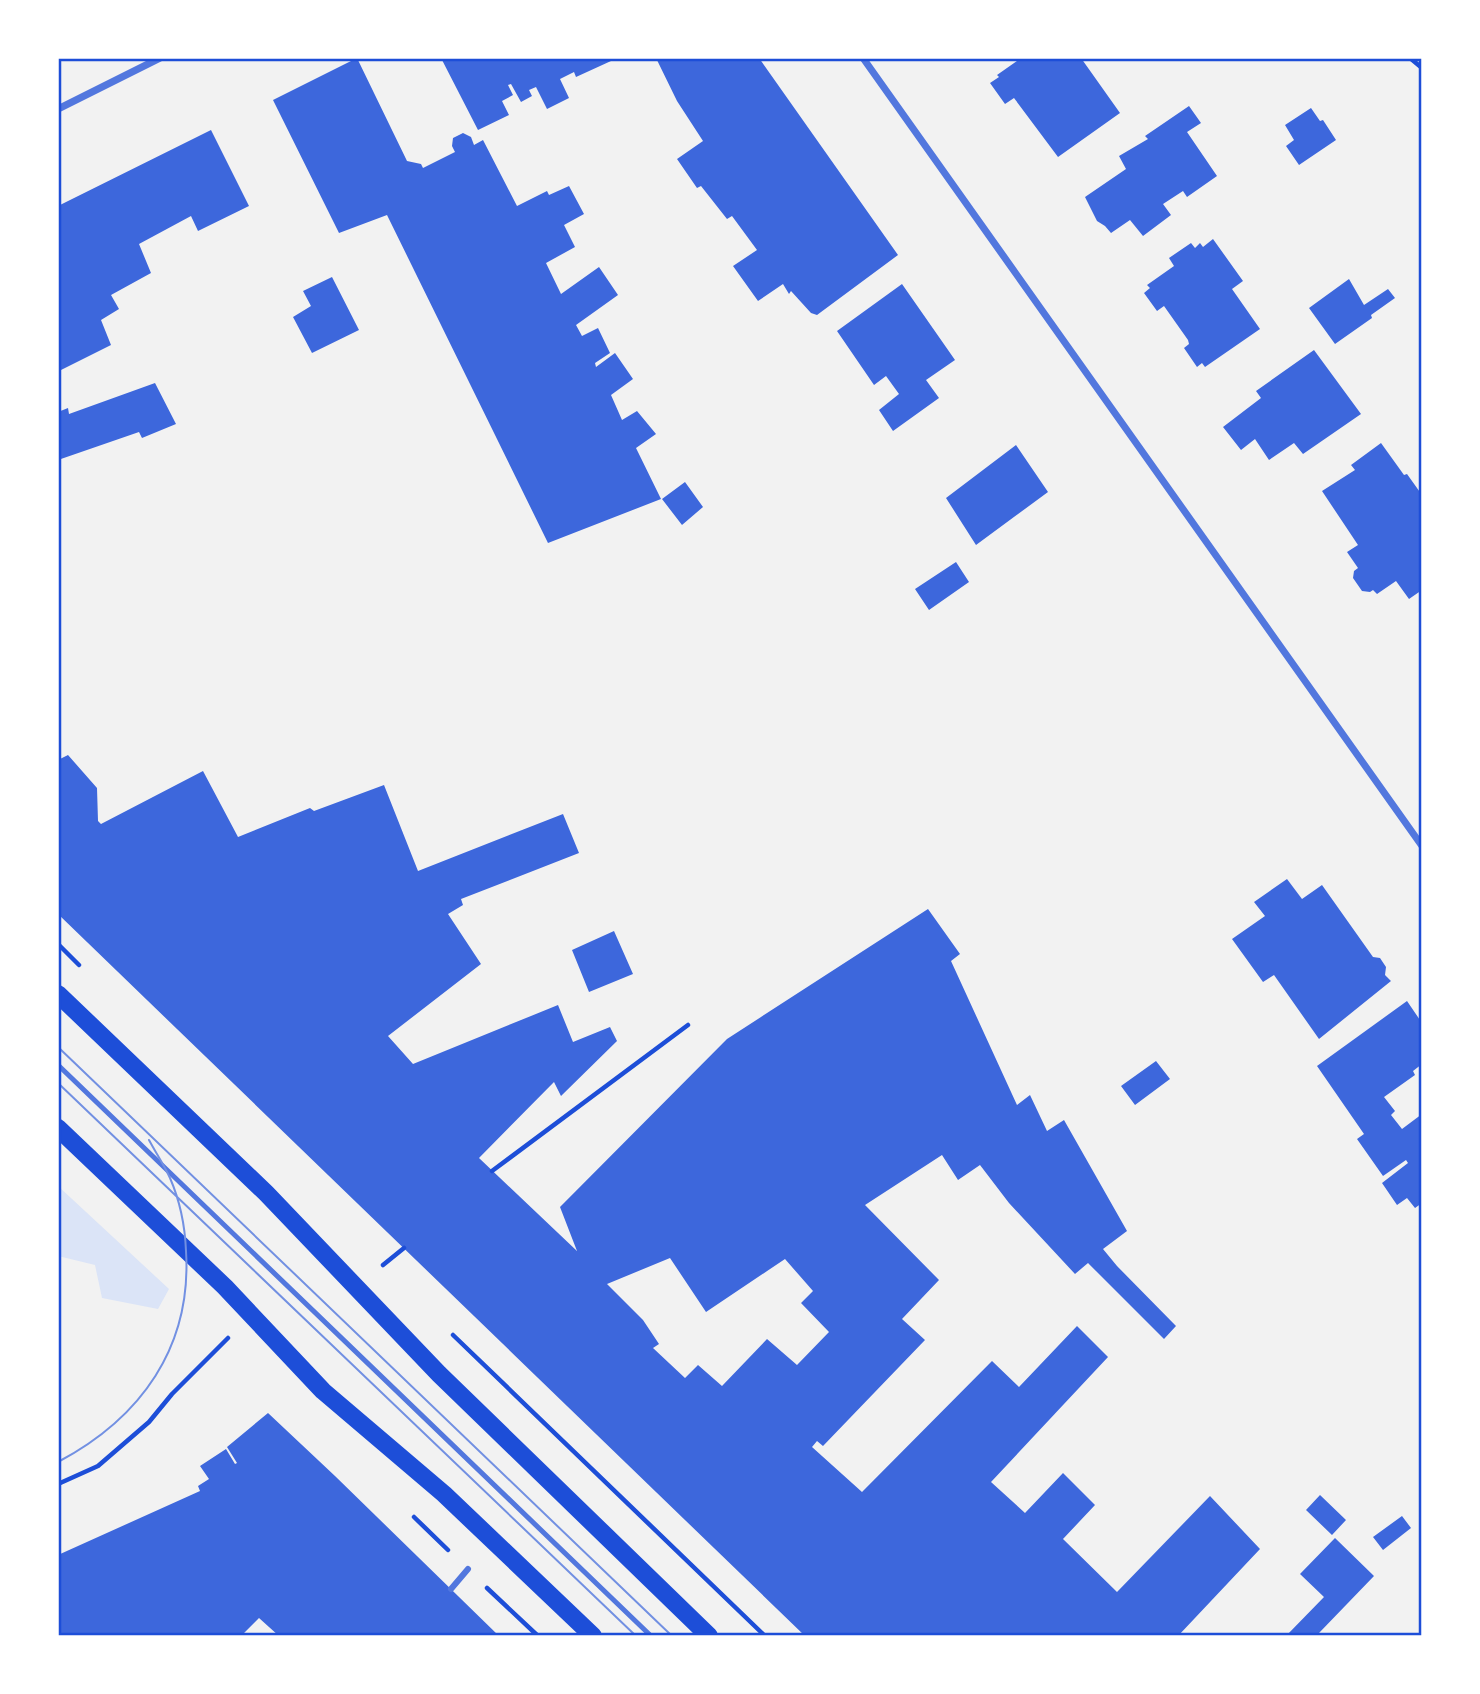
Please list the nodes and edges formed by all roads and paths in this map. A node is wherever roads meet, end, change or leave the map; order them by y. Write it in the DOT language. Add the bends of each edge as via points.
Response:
graph roads {
  1 [pos="160,58"];
  2 [pos="863,58"];
  3 [pos="1410,58"];
  4 [pos="1422,68"];
  5 [pos="58,109"];
  6 [pos="1422,845"];
  7 [pos="58,994"];
  8 [pos="688,1025"];
  9 [pos="58,1065"];
  10 [pos="58,1128"];
  11 [pos="492,1171"];
  12 [pos="404,1248"];
  13 [pos="382,1266"];
  14 [pos="229,1337"];
  15 [pos="58,1484"];
  16 [pos="468,1569"];
  17 [pos="451,1589"];
  18 [pos="593,1636"];
  19 [pos="651,1636"];
  20 [pos="709,1636"];
  1 -- 5 [label="street"];
  2 -- 6 [label="street"];
  3 -- 4 [label="path"];
  7 -- 20 [label="main road" via="266,1193 439,1374"];
  8 -- 11 [label="path"];
  9 -- 19 [label="lane"];
  10 -- 18 [label="main road" via="225,1287 323,1391 444,1493"];
  12 -- 13 [label="path"];
  14 -- 15 [label="path" via="149,1422 98,1466"];
  16 -- 17 [label="street"];
}
